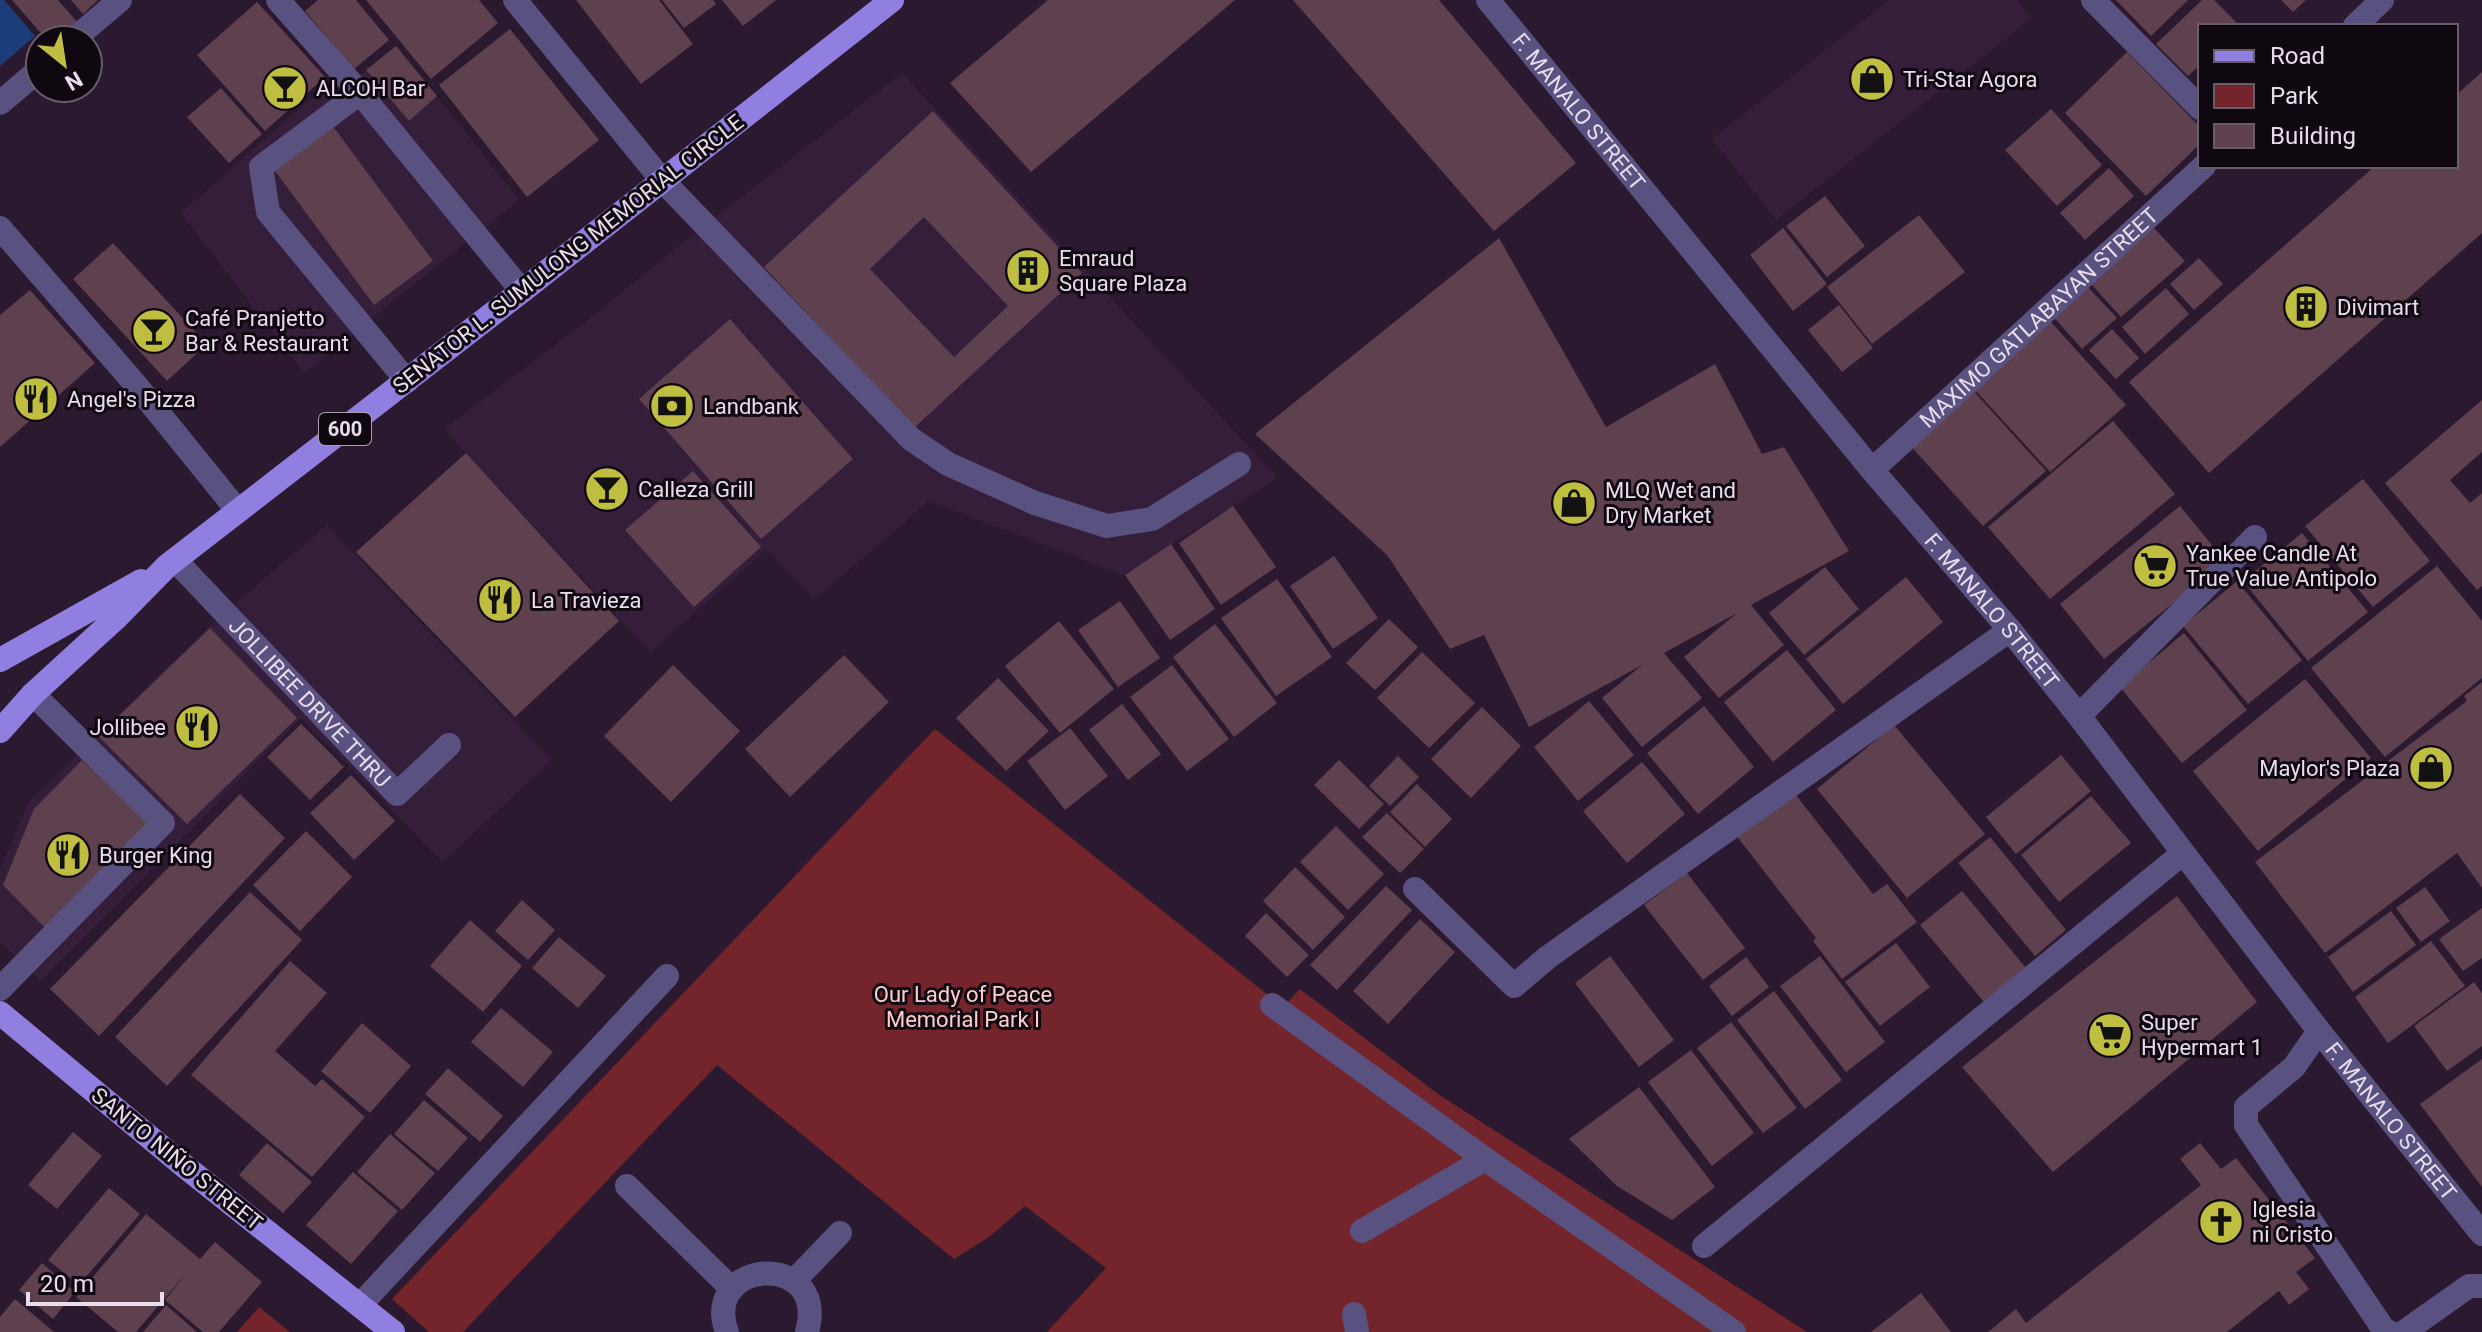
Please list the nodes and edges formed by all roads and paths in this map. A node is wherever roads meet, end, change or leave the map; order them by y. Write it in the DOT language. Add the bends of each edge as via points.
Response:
graph roads {
  1 [pos="120,0"];
  2 [pos="278,0"];
  3 [pos="515,0"];
  4 [pos="892,0"];
  5 [pos="1488,0"];
  6 [pos="2093,0"];
  7 [pos="2382,0"];
  8 [pos="92,24"];
  9 [pos="2357,24"];
  10 [pos="24,83"];
  11 [pos="360,93"];
  12 [pos="0,103"];
  13 [pos="2198,106"];
  14 [pos="2202,168"];
  15 [pos="662,180"];
  16 [pos="0,228"];
  17 [pos="522,291"];
  18 [pos="407,381"];
  19 [pos="1239,464"];
  20 [pos="1872,470"];
  21 [pos="238,511"];
  22 [pos="2255,537"];
  23 [pos="171,563"];
  24 [pos="2010,630"];
  25 [pos="0,660"];
  26 [pos="33,694"];
  27 [pos="2079,716"];
  28 [pos="0,731"];
  29 [pos="449,745"];
  30 [pos="2182,854"];
  31 [pos="1415,889"];
  32 [pos="667,976"];
  33 [pos="0,989"];
  34 [pos="1272,1005"];
  35 [pos="0,1013"];
  36 [pos="2319,1031"];
  37 [pos="1485,1159"];
  38 [pos="627,1186"];
  39 [pos="1362,1231"];
  40 [pos="840,1233"];
  41 [pos="2482,1234"];
  42 [pos="1704,1246"];
  43 [pos="794,1281"];
  44 [pos="2482,1286"];
  45 [pos="732,1289"];
  46 [pos="360,1305"];
  47 [pos="389,1331"];
  48 [pos="727,1332"];
  49 [pos="807,1332"];
  50 [pos="1734,1332"];
  51 [pos="2389,1332"];
  52 [pos="2404,1332"];
  1 -- 8 [label="street"];
  2 -- 11 [label="street"];
  3 -- 15 [label="street"];
  4 -- 15 [label="main road, SENATOR L. SUMULONG MEMORIAL CIRCLE / 600"];
  5 -- 20 [label="street, F. MANALO STREET"];
  6 -- 13 [label="street"];
  7 -- 9 [label="street"];
  10 -- 12 [label="street"];
  11 -- 17 [label="street"];
  11 -- 18 [label="street" via="261,167 268,212"];
  14 -- 20 [label="street, MAXIMO GATLABAYAN STREET"];
  15 -- 17 [label="main road, SENATOR L. SUMULONG MEMORIAL CIRCLE / 600"];
  15 -- 19 [label="street" via="911,439 948,464 1035,503 1107,526 1152,519"];
  16 -- 21 [label="street"];
  17 -- 18 [label="main road, SENATOR L. SUMULONG MEMORIAL CIRCLE / 600"];
  18 -- 21 [label="main road, SENATOR L. SUMULONG MEMORIAL CIRCLE / 600"];
  20 -- 24 [label="street, F. MANALO STREET"];
  21 -- 23 [label="main road, SENATOR L. SUMULONG MEMORIAL CIRCLE / 600"];
  22 -- 27 [label="street"];
  23 -- 25 [label="main road, SENATOR L. SUMULONG MEMORIAL CIRCLE / 600"];
  23 -- 26 [label="main road, SENATOR L. SUMULONG MEMORIAL CIRCLE / 600"];
  23 -- 29 [label="street, JOLLIBEE DRIVE THRU" via="397,794"];
  24 -- 27 [label="street, F. MANALO STREET"];
  24 -- 31 [label="street" via="1514,986"];
  26 -- 28 [label="main road, SENATOR L. SUMULONG MEMORIAL CIRCLE / 600"];
  26 -- 33 [label="street" via="163,823"];
  27 -- 30 [label="street, F. MANALO STREET"];
  30 -- 36 [label="street, F. MANALO STREET"];
  30 -- 42 [label="street"];
  32 -- 46 [label="street"];
  34 -- 37 [label="street"];
  35 -- 46 [label="main road, SANTO NIÑO STREET"];
  36 -- 41 [label="street, F. MANALO STREET"];
  36 -- 51 [label="street" via="2294,1067 2246,1107 2246,1125"];
  37 -- 39 [label="street"];
  37 -- 50 [label="street"];
  38 -- 45 [label="street"];
  40 -- 43 [label="street"];
  43 -- 45 [label="street" via="769,1272 742,1279"];
  43 -- 49 [label="street" via="809,1304"];
  44 -- 52 [label="street" via="2469,1286"];
  45 -- 48 [label="street" via="723,1314"];
  46 -- 47 [label="main road, SANTO NIÑO STREET"];
}
